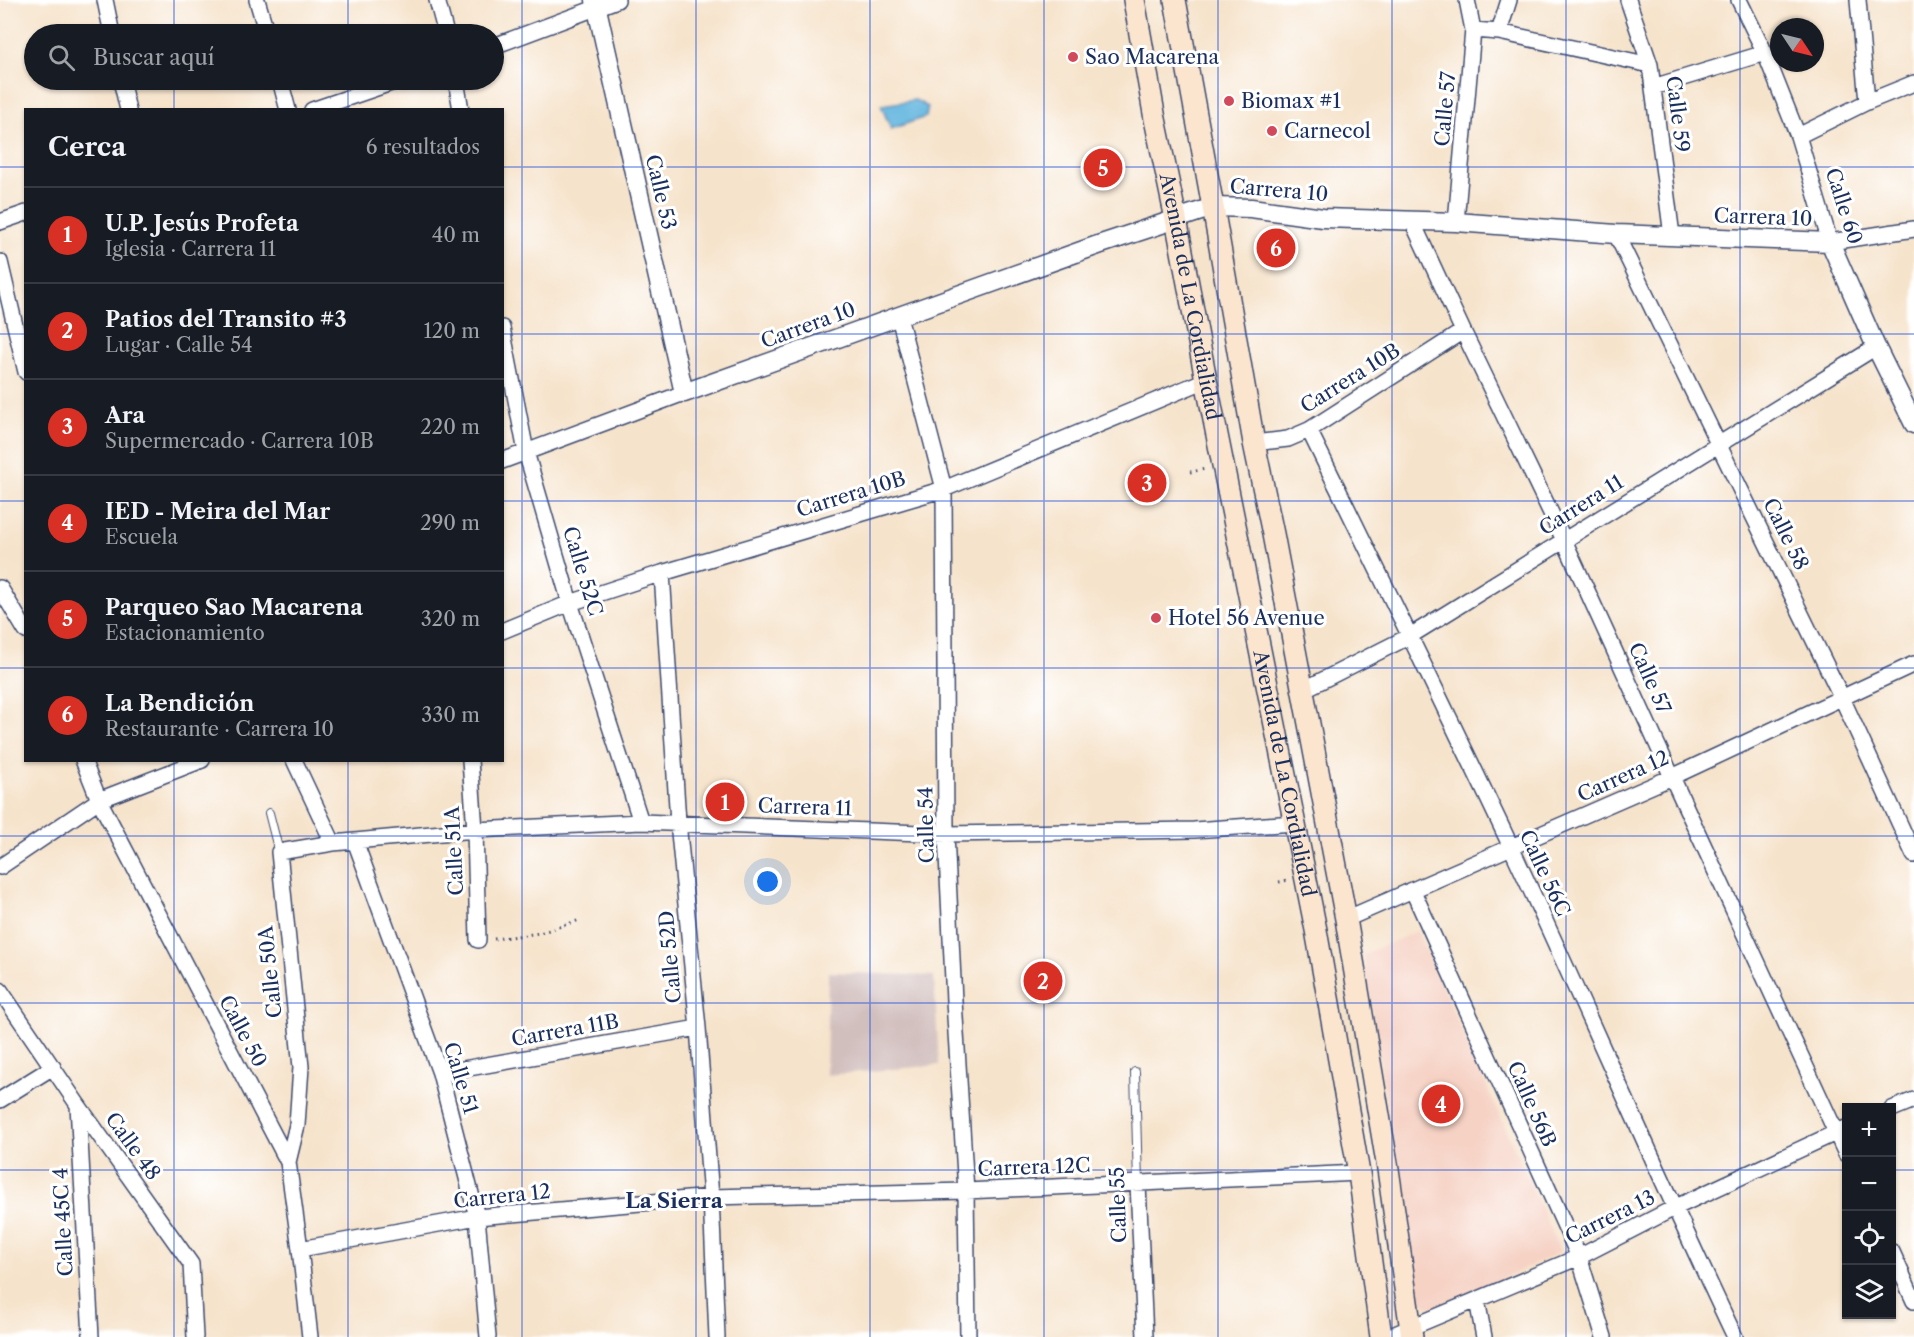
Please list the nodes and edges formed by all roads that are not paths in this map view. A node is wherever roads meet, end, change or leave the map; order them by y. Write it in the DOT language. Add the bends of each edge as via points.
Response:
graph roads {
  1 [pos="105,0"];
  2 [pos="257,0"];
  3 [pos="437,0"];
  4 [pos="617,0"];
  5 [pos="1134,0"];
  6 [pos="1175,0"];
  7 [pos="1467,0"];
  8 [pos="1509,0"];
  9 [pos="1628,0"];
  10 [pos="1739,0"];
  11 [pos="1858,0"];
  12 [pos="596,4"];
  13 [pos="110,24"];
  14 [pos="264,24"];
  15 [pos="443,24"];
  16 [pos="1473,30"];
  17 [pos="1499,32"];
  18 [pos="504,42"];
  19 [pos="1765,53"];
  20 [pos="1650,65"];
  21 [pos="1914,83"];
  22 [pos="1653,87"];
  23 [pos="124,90"];
  24 [pos="283,90"];
  25 [pos="371,90"];
  26 [pos="458,90"];
  27 [pos="1867,102"];
  28 [pos="128,108"];
  29 [pos="287,108"];
  30 [pos="318,108"];
  31 [pos="461,108"];
  32 [pos="1798,136"];
  33 [pos="1213,207"];
  34 [pos="24,214"];
  35 [pos="1176,219"];
  36 [pos="1412,221"];
  37 [pos="0,222"];
  38 [pos="1456,222"];
  39 [pos="1914,229"];
  40 [pos="1616,234"];
  41 [pos="1672,236"];
  42 [pos="1830,242"];
  43 [pos="0,262"];
  44 [pos="899,317"];
  45 [pos="1463,331"];
  46 [pos="504,338"];
  47 [pos="1876,347"];
  48 [pos="24,364"];
  49 [pos="1206,380"];
  50 [pos="684,393"];
  51 [pos="1914,424"];
  52 [pos="1309,430"];
  53 [pos="1254,443"];
  54 [pos="1720,444"];
  55 [pos="526,452"];
  56 [pos="504,460"];
  57 [pos="944,489"];
  58 [pos="1564,540"];
  59 [pos="662,573"];
  60 [pos="0,588"];
  61 [pos="570,603"];
  62 [pos="24,628"];
  63 [pos="504,630"];
  64 [pos="1410,636"];
  65 [pos="1914,664"];
  66 [pos="1303,690"];
  67 [pos="1842,698"];
  68 [pos="83,762"];
  69 [pos="197,762"];
  70 [pos="295,762"];
  71 [pos="470,762"];
  72 [pos="1672,777"];
  73 [pos="99,800"];
  74 [pos="269,813"];
  75 [pos="641,822"];
  76 [pos="678,822"];
  77 [pos="1294,823"];
  78 [pos="475,830"];
  79 [pos="946,834"];
  80 [pos="355,841"];
  81 [pos="333,843"];
  82 [pos="1512,849"];
  83 [pos="279,852"];
  84 [pos="1914,855"];
  85 [pos="0,867"];
  86 [pos="1413,891"];
  87 [pos="1346,920"];
  88 [pos="478,940"];
  89 [pos="0,990"];
  90 [pos="698,1028"];
  91 [pos="52,1067"];
  92 [pos="440,1072"];
  93 [pos="1135,1072"];
  94 [pos="0,1100"];
  95 [pos="1914,1100"];
  96 [pos="78,1105"];
  97 [pos="1896,1107"];
  98 [pos="1841,1130"];
  99 [pos="288,1162"];
  100 [pos="1359,1173"];
  101 [pos="1138,1184"];
  102 [pos="966,1191"];
  103 [pos="711,1197"];
  104 [pos="1674,1208"];
  105 [pos="477,1218"];
  106 [pos="300,1249"];
  107 [pos="1579,1257"];
  108 [pos="1896,1261"];
  109 [pos="1477,1300"];
  110 [pos="1914,1301"];
  111 [pos="1412,1332"];
  112 [pos="91,1337"];
  113 [pos="195,1337"];
  114 [pos="310,1337"];
  115 [pos="489,1337"];
  116 [pos="717,1337"];
  117 [pos="968,1337"];
  118 [pos="1145,1337"];
  119 [pos="1381,1337"];
  120 [pos="1388,1337"];
  121 [pos="1484,1337"];
  122 [pos="1604,1337"];
  123 [pos="1735,1337"];
  1 -- 13 [label="street"];
  2 -- 14 [label="street"];
  3 -- 15 [label="street"];
  4 -- 12 [label="street"];
  5 -- 35 [label="main road, Avenida de La Cordialidad"];
  6 -- 33 [label="main road, Avenida de La Cordialidad"];
  7 -- 16 [label="street, Calle 57"];
  8 -- 17 [label="street"];
  9 -- 20 [label="street, Calle 59"];
  10 -- 19 [label="street, Calle 60"];
  11 -- 27 [label="street"];
  12 -- 18 [label="street"];
  12 -- 50 [label="street, Calle 53"];
  16 -- 17 [label="street"];
  16 -- 38 [label="street, Calle 57"];
  17 -- 20 [label="street"];
  19 -- 22 [label="street"];
  19 -- 32 [label="street, Calle 60"];
  20 -- 22 [label="street, Calle 59"];
  21 -- 27 [label="street"];
  22 -- 41 [label="street, Calle 59"];
  23 -- 28 [label="street"];
  24 -- 29 [label="street"];
  25 -- 30 [label="street"];
  26 -- 31 [label="street"];
  27 -- 32 [label="street"];
  32 -- 42 [label="street, Calle 60"];
  33 -- 35 [label="street, Carrera 10"];
  33 -- 36 [label="street, Carrera 10" via="1323,218"];
  33 -- 53 [label="main road, Avenida de La Cordialidad"];
  34 -- 37 [label="street"];
  35 -- 44 [label="street, Carrera 10"];
  35 -- 49 [label="main road, Avenida de La Cordialidad"];
  36 -- 38 [label="street, Carrera 10"];
  36 -- 45 [label="street, Calle 57"];
  38 -- 40 [label="street, Carrera 10"];
  39 -- 42 [label="street, Carrera 10"];
  40 -- 41 [label="street, Carrera 10"];
  40 -- 54 [label="street, Calle 58"];
  41 -- 42 [label="street, Carrera 10"];
  42 -- 47 [label="street, Calle 60"];
  43 -- 48 [label="street"];
  44 -- 50 [label="street, Carrera 10"];
  44 -- 57 [label="street, Calle 54"];
  45 -- 52 [label="street, Carrera 10B"];
  45 -- 58 [label="street, Calle 57"];
  46 -- 55 [label="street, Calle 52C"];
  47 -- 51 [label="street, Calle 60"];
  47 -- 54 [label="street, Carrera 11"];
  49 -- 57 [label="street, Carrera 10B"];
  49 -- 77 [label="main road, Avenida de La Cordialidad"];
  50 -- 55 [label="street, Carrera 10"];
  52 -- 53 [label="street, Carrera 10B" via="1288,439"];
  52 -- 64 [label="street, Calle 56C"];
  53 -- 66 [label="main road, Avenida de La Cordialidad"];
  54 -- 58 [label="street, Carrera 11"];
  54 -- 67 [label="street, Calle 58"];
  55 -- 56 [label="street, Carrera 10"];
  55 -- 61 [label="street, Calle 52C"];
  57 -- 59 [label="street, Carrera 10B"];
  57 -- 79 [label="street, Calle 54"];
  58 -- 64 [label="street, Carrera 11"];
  58 -- 72 [label="street, Calle 57"];
  59 -- 61 [label="street, Carrera 10B"];
  59 -- 76 [label="street, Calle 52D"];
  60 -- 62 [label="street"];
  61 -- 63 [label="street, Carrera 10B"];
  61 -- 75 [label="street, Calle 52C"];
  64 -- 66 [label="street, Carrera 11"];
  64 -- 82 [label="street, Calle 56C"];
  65 -- 67 [label="street, Carrera 12"];
  66 -- 87 [label="main road, Avenida de La Cordialidad"];
  67 -- 72 [label="street, Carrera 12"];
  67 -- 84 [label="street, Calle 58"];
  68 -- 73 [label="street, Calle 50"];
  69 -- 73 [label="street"];
  70 -- 81 [label="street"];
  71 -- 78 [label="street, Calle 51A"];
  72 -- 82 [label="street, Carrera 12"];
  72 -- 98 [label="street, Calle 57"];
  73 -- 85 [label="street"];
  73 -- 99 [label="street, Calle 50"];
  74 -- 83 [label="lane, Calle 50A"];
  75 -- 76 [label="street, Carrera 11"];
  75 -- 78 [label="street, Carrera 11"];
  76 -- 79 [label="street, Carrera 11"];
  76 -- 90 [label="street, Calle 52D"];
  77 -- 79 [label="street, Carrera 11" via="1194,830"];
  77 -- 100 [label="main road, Avenida de La Cordialidad"];
  78 -- 80 [label="street, Carrera 11"];
  78 -- 88 [label="street, Calle 51A"];
  79 -- 102 [label="street, Calle 54"];
  80 -- 81 [label="street, Carrera 11"];
  80 -- 92 [label="street, Calle 51"];
  81 -- 83 [label="street, Carrera 11"];
  82 -- 86 [label="street, Carrera 12"];
  82 -- 104 [label="street, Calle 56C"];
  83 -- 99 [label="street, Calle 50A" via="300,1067 297,1125"];
  86 -- 87 [label="street, Carrera 12"];
  86 -- 107 [label="street, Calle 56B"];
  87 -- 111 [label="main road, Avenida de La Cordialidad"];
  89 -- 91 [label="street, Calle 48"];
  90 -- 92 [label="street, Carrera 11B"];
  90 -- 103 [label="street, Calle 52D"];
  91 -- 94 [label="street"];
  91 -- 96 [label="street, Calle 48"];
  92 -- 105 [label="street, Calle 51"];
  93 -- 101 [label="lane, Calle 55"];
  95 -- 97 [label="street"];
  96 -- 112 [label="street, Calle 45C 4"];
  96 -- 113 [label="street, Calle 48" via="191,1264"];
  98 -- 104 [label="street, Carrera 13"];
  99 -- 106 [label="street, Calle 50"];
  100 -- 101 [label="street, Carrera 12C"];
  100 -- 119 [label="main road, Avenida de La Cordialidad"];
  101 -- 102 [label="street, Carrera 12C"];
  101 -- 118 [label="street, Calle 55"];
  102 -- 103 [label="street, Carrera 12C"];
  102 -- 117 [label="street, Calle 54"];
  103 -- 105 [label="street, Carrera 12"];
  103 -- 116 [label="street, Calle 52D"];
  104 -- 107 [label="street, Carrera 13"];
  104 -- 123 [label="street, Calle 56C"];
  105 -- 106 [label="street, Carrera 12"];
  105 -- 115 [label="street, Calle 51"];
  106 -- 114 [label="street, Calle 50"];
  107 -- 109 [label="street, Carrera 13"];
  107 -- 122 [label="street, Calle 56B"];
  108 -- 110 [label="street"];
  109 -- 111 [label="street, Carrera 13"];
  109 -- 121 [label="street"];
  111 -- 120 [label="street, Carrera 13"];
}
